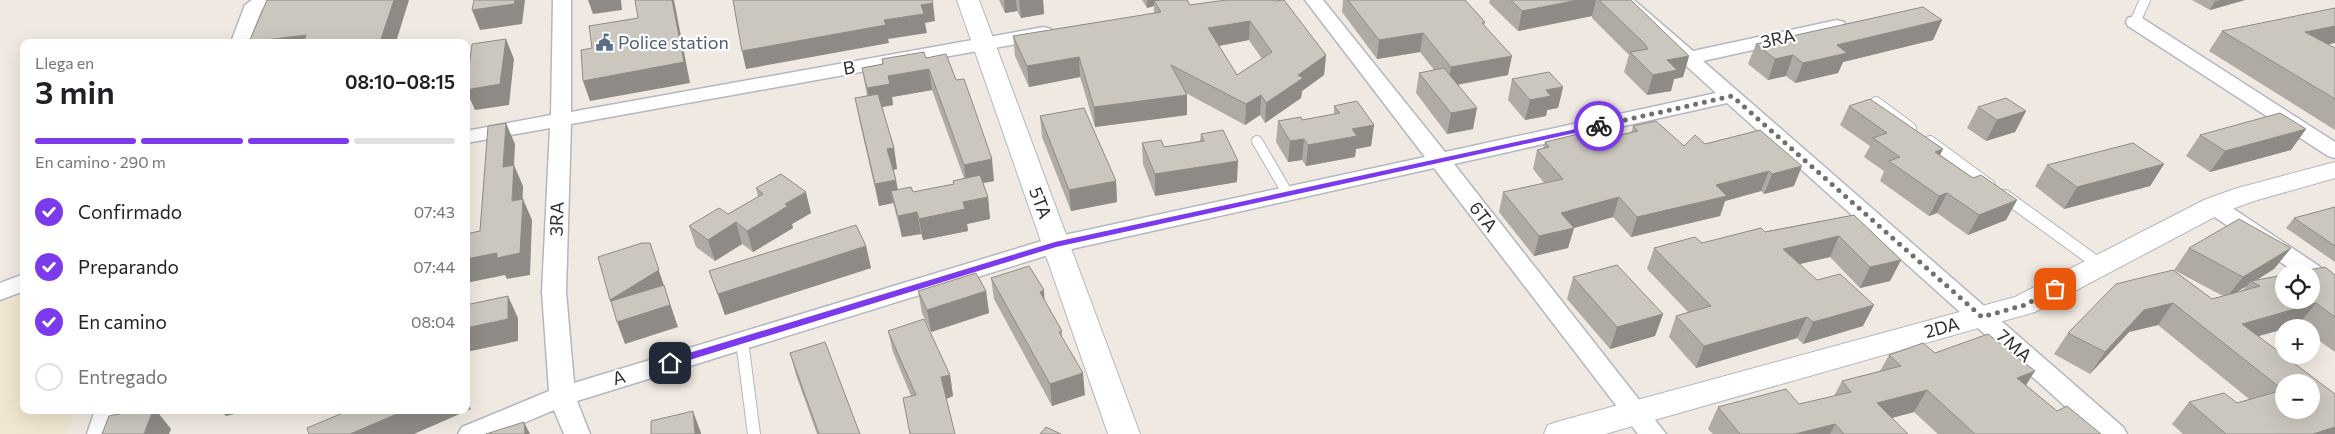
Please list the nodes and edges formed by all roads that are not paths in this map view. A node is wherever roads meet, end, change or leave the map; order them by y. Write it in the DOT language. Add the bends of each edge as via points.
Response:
graph roads {
  1 [pos="288,0"];
  2 [pos="562,0"];
  3 [pos="968,0"];
  4 [pos="1314,0"];
  5 [pos="1623,0"];
  6 [pos="2145,0"];
  7 [pos="1858,21"];
  8 [pos="2135,22"];
  9 [pos="1058,31"];
  10 [pos="241,39"];
  11 [pos="983,44"];
  12 [pos="1689,58"];
  13 [pos="1732,96"];
  14 [pos="1876,102"];
  15 [pos="561,120"];
  16 [pos="470,136"];
  17 [pos="1257,141"];
  18 [pos="2335,151"];
  19 [pos="1440,161"];
  20 [pos="2335,170"];
  21 [pos="1288,194"];
  22 [pos="2214,206"];
  23 [pos="1055,245"];
  24 [pos="2299,264"];
  25 [pos="2100,265"];
  26 [pos="20,284"];
  27 [pos="0,292"];
  28 [pos="1982,317"];
  29 [pos="742,341"];
  30 [pos="562,396"];
  31 [pos="107,414"];
  32 [pos="1644,423"];
  33 [pos="100,434"];
  34 [pos="472,434"];
  35 [pos="577,434"];
  36 [pos="754,434"];
  37 [pos="1124,434"];
  38 [pos="1560,434"];
  39 [pos="2114,434"];
  1 -- 10 [label="street" via="254,5"];
  2 -- 15 [label="street, 3RA"];
  3 -- 11 [label="street, 5TA"];
  4 -- 19 [label="street, 6TA"];
  5 -- 12 [label="street, 7MA"];
  6 -- 8 [label="lane"];
  7 -- 12 [label="street, 3RA"];
  8 -- 18 [label="street"];
  9 -- 11 [label="street, B"];
  11 -- 15 [label="street, B"];
  11 -- 23 [label="street, 5TA"];
  12 -- 13 [label="street, 7MA"];
  13 -- 19 [label="street, A"];
  13 -- 28 [label="street, 7MA"];
  14 -- 25 [label="lane"];
  15 -- 16 [label="street, B"];
  15 -- 30 [label="street, 3RA" via="554,292"];
  17 -- 21 [label="lane"];
  19 -- 21 [label="street, A"];
  19 -- 32 [label="street, 6TA"];
  20 -- 22 [label="street, 2DA"];
  21 -- 23 [label="street, A"];
  22 -- 24 [label="street"];
  22 -- 25 [label="street, 2DA"];
  23 -- 29 [label="street, A"];
  23 -- 37 [label="street, 5TA"];
  25 -- 28 [label="street, 2DA" via="2025,305"];
  26 -- 27 [label="street"];
  28 -- 32 [label="street, 2DA"];
  28 -- 39 [label="street, 7MA"];
  29 -- 30 [label="street, A"];
  29 -- 36 [label="lane"];
  30 -- 34 [label="street, A"];
  30 -- 35 [label="street, 3RA"];
  31 -- 33 [label="street"];
  32 -- 38 [label="street, 2DA"];
}
